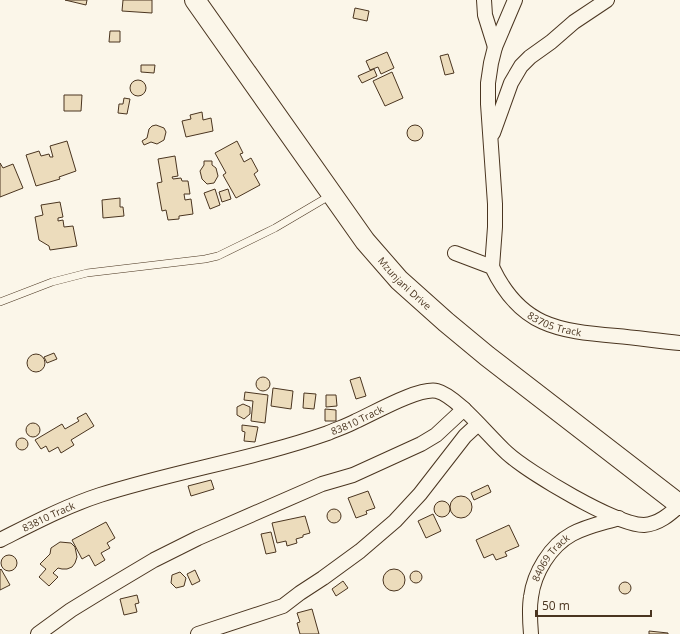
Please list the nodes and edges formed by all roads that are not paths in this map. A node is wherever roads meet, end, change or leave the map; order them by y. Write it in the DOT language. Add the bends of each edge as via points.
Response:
graph roads {
  1 [pos="195,0"];
  2 [pos="484,0"];
  3 [pos="515,0"];
  4 [pos="607,0"];
  5 [pos="495,47"];
  6 [pos="491,139"];
  7 [pos="332,194"];
  8 [pos="455,253"];
  9 [pos="492,267"];
  10 [pos="0,302"];
  11 [pos="680,343"];
  12 [pos="464,408"];
  13 [pos="478,424"];
  14 [pos="680,505"];
  15 [pos="619,518"];
  16 [pos="0,540"];
  17 [pos="38,634"];
  18 [pos="198,634"];
  19 [pos="531,634"];
  1 -- 7 [label="main road, Mzunjani Drive"];
  2 -- 5 [label="street" via="484,15"];
  3 -- 5 [label="street"];
  4 -- 6 [label="street" via="574,22 521,66 511,83"];
  5 -- 6 [label="street" via="488,83"];
  6 -- 9 [label="street" via="496,211"];
  7 -- 10 [label="lane" via="275,228 218,256 87,274 52,282"];
  7 -- 14 [label="main road, Mzunjani Drive" via="375,252 421,301 487,356"];
  8 -- 9 [label="street"];
  9 -- 11 [label="street, 83705 Track" via="505,291 516,304 552,326 583,333"];
  12 -- 13 [label="street, 83810 Track"];
  12 -- 16 [label="street, 83810 Track" via="441,392 422,392 321,435 91,498"];
  12 -- 17 [label="street" via="436,435 421,444 353,475 322,484 198,538 154,560 102,591"];
  13 -- 15 [label="street, 83810 Track" via="509,455 532,472"];
  13 -- 18 [label="street" via="465,436 396,521 323,578 283,606"];
  14 -- 15 [label="street, 83810 Track" via="656,523 637,524"];
  15 -- 19 [label="street, 84069 Track" via="571,534 552,551 535,580 531,597"];
}
